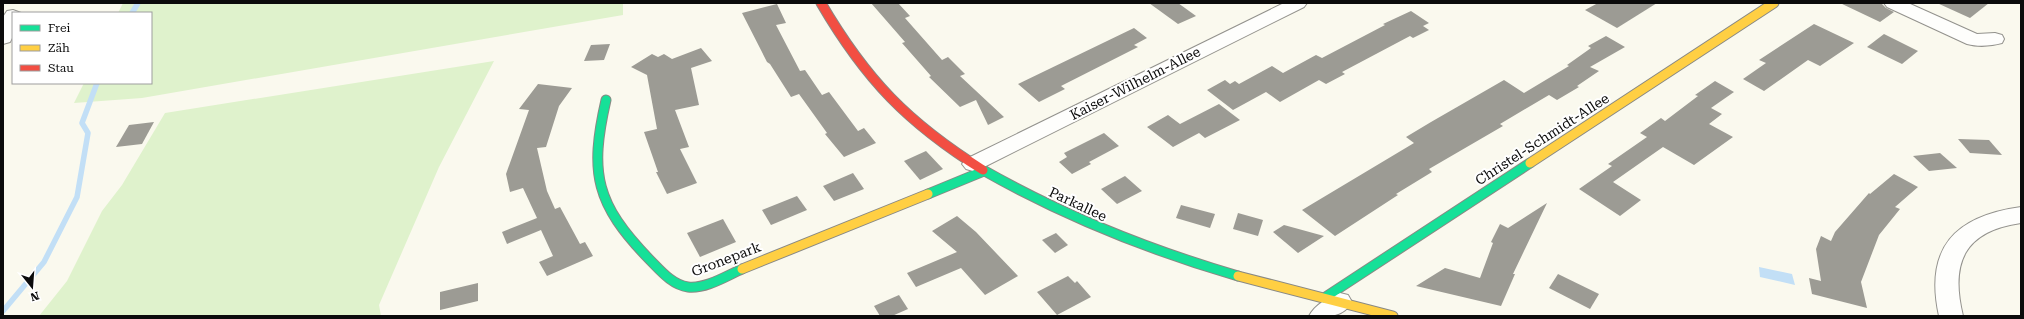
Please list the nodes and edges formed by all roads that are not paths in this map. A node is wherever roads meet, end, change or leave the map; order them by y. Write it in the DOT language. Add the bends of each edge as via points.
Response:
graph roads {
  1 [pos="821,3"];
  2 [pos="1298,3"];
  3 [pos="1774,3"];
  4 [pos="1893,3"];
  5 [pos="12,16"];
  6 [pos="3,38"];
  7 [pos="1995,39"];
  8 [pos="606,100"];
  9 [pos="978,168"];
  10 [pos="2021,215"];
  11 [pos="1328,306"];
  12 [pos="1393,316"];
  13 [pos="1951,316"];
  1 -- 9 [label="street, Parkallee" via="850,50 879,87 917,123"];
  2 -- 9 [label="street, Kaiser-Wilhelm-Allee"];
  3 -- 11 [label="street, Christel-Schmidt-Allee"];
  4 -- 7 [label="street" via="1974,40"];
  5 -- 6 [label="street"];
  8 -- 9 [label="street, Gronepark" via="597,136 596,154 597,172 604,199 613,217 632,242 674,282 685,288 702,285"];
  9 -- 11 [label="street, Parkallee" via="1049,208 1117,237"];
  10 -- 13 [label="street" via="1985,224 1965,236 1958,245 1948,265 1946,277"];
  11 -- 12 [label="street, Parkallee"];
}
